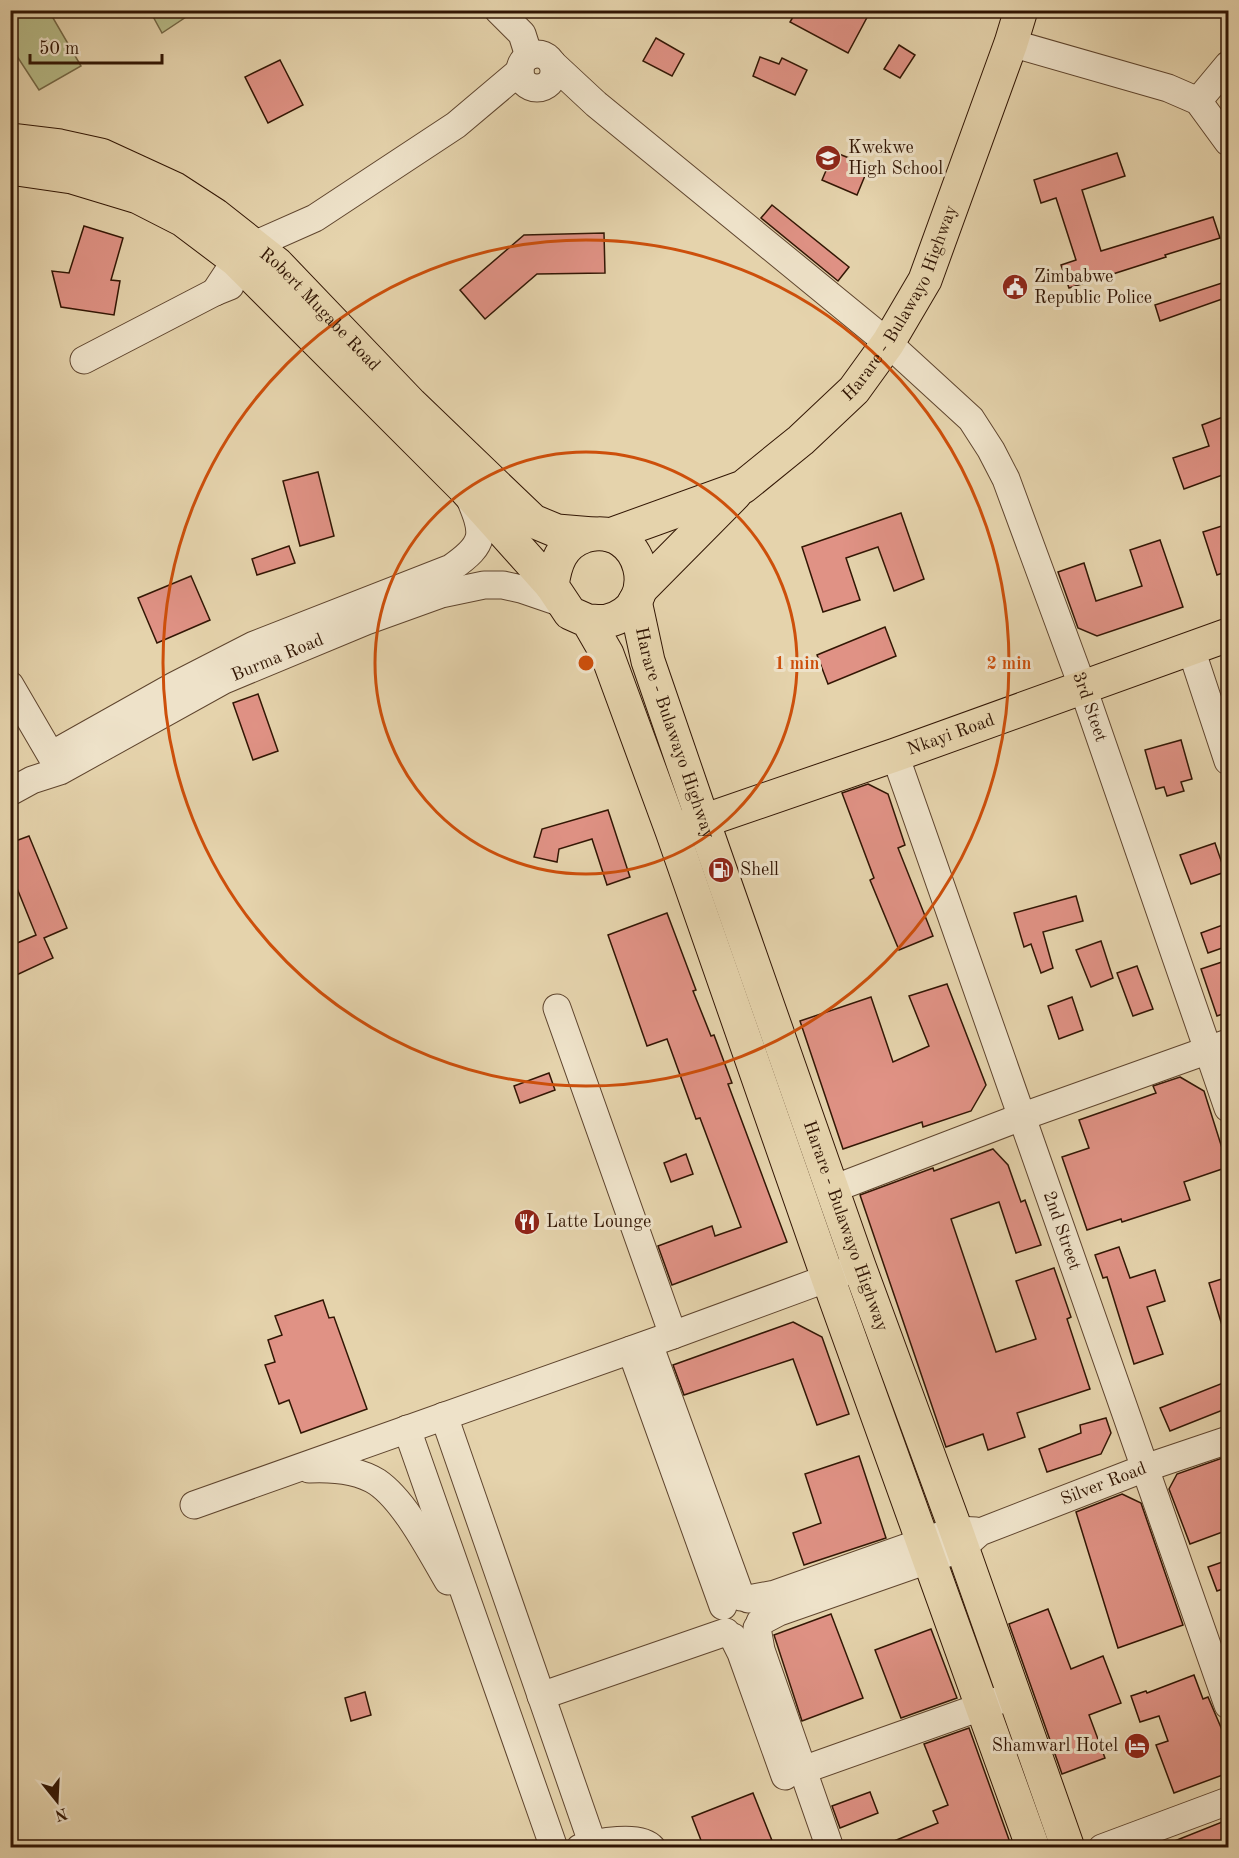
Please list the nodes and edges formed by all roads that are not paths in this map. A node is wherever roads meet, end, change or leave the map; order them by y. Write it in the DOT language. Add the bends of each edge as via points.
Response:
graph roads {
  1 [pos="498,10"];
  2 [pos="1021,10"];
  3 [pos="1011,43"];
  4 [pos="1228,65"];
  5 [pos="537,72"];
  6 [pos="1198,101"];
  7 [pos="10,140"];
  8 [pos="1228,142"];
  9 [pos="10,168"];
  10 [pos="256,262"];
  11 [pos="888,343"];
  12 [pos="84,360"];
  13 [pos="743,487"];
  14 [pos="466,490"];
  15 [pos="602,535"];
  16 [pos="638,595"];
  17 [pos="568,604"];
  18 [pos="1228,635"];
  19 [pos="1191,649"];
  20 [pos="10,684"];
  21 [pos="1083,688"];
  22 [pos="895,755"];
  23 [pos="1228,760"];
  24 [pos="55,763"];
  25 [pos="21,786"];
  26 [pos="703,821"];
  27 [pos="672,831"];
  28 [pos="724,881"];
  29 [pos="693,891"];
  30 [pos="757,974"];
  31 [pos="726,985"];
  32 [pos="557,1008"];
  33 [pos="1218,1047"];
  34 [pos="1228,1108"];
  35 [pos="1021,1117"];
  36 [pos="833,1189"];
  37 [pos="859,1266"];
  38 [pos="828,1278"];
  39 [pos="651,1343"];
  40 [pos="444,1416"];
  41 [pos="918,1426"];
  42 [pos="407,1430"];
  43 [pos="886,1438"];
  44 [pos="1228,1440"];
  45 [pos="1146,1468"];
  46 [pos="295,1469"];
  47 [pos="194,1505"];
  48 [pos="966,1536"];
  49 [pos="926,1550"];
  50 [pos="738,1617"];
  51 [pos="478,1631"];
  52 [pos="539,1689"];
  53 [pos="1014,1695"];
  54 [pos="1228,1705"];
  55 [pos="983,1706"];
  56 [pos="803,1770"];
  57 [pos="1228,1801"];
  58 [pos="589,1846"];
  59 [pos="554,1848"];
  60 [pos="652,1848"];
  61 [pos="811,1848"];
  62 [pos="830,1848"];
  63 [pos="1033,1848"];
  64 [pos="1068,1848"];
  65 [pos="1102,1848"];
  1 -- 5 [label="street" via="522,34"];
  2 -- 3 [label="main road, Harare - Bulawayo Highway"];
  3 -- 6 [label="street" via="1168,88"];
  3 -- 11 [label="main road, Harare - Bulawayo Highway" via="925,280"];
  4 -- 6 [label="street"];
  5 -- 10 [label="street" via="315,218"];
  5 -- 11 [label="street, 3rd Steet" via="596,104"];
  6 -- 8 [label="street"];
  7 -- 10 [label="main road, Robert Mugabe Road" via="102,155 175,189 215,215"];
  9 -- 10 [label="main road, Robert Mugabe Road" via="72,177 138,197"];
  10 -- 12 [label="street" via="215,292"];
  10 -- 14 [label="main road, Robert Mugabe Road" via="391,417"];
  10 -- 15 [label="main road, Robert Mugabe Road" via="533,521 557,531"];
  11 -- 13 [label="main road, Harare - Bulawayo Highway" via="854,390"];
  11 -- 21 [label="street, 3rd Steet" via="971,419 991,450 1006,479"];
  13 -- 15 [label="main road, Harare - Bulawayo Highway"];
  13 -- 16 [label="main road"];
  14 -- 17 [label="main road, Robert Mugabe Road"];
  14 -- 24 [label="street" via="477,516 480,540 451,568 245,649 174,686"];
  15 -- 16 [label="main road, Harare - Bulawayo Highway" via="626,543 636,556 642,572"];
  15 -- 17 [label="main road, Harare - Bulawayo Highway" via="576,539 563,550 555,565"];
  16 -- 17 [label="main road, Harare - Bulawayo Highway" via="623,614 606,621"];
  16 -- 26 [label="main road, Harare - Bulawayo Highway" via="648,661"];
  17 -- 24 [label="street, Burma Road" via="503,585 441,594 224,680"];
  17 -- 27 [label="main road, Harare - Bulawayo Highway" via="607,654"];
  18 -- 19 [label="main road, Nkayi Road"];
  19 -- 21 [label="main road, Nkayi Road"];
  19 -- 23 [label="street"];
  20 -- 24 [label="street"];
  21 -- 22 [label="main road, Nkayi Road"];
  21 -- 33 [label="street, 3rd Steet"];
  22 -- 26 [label="main road, Nkayi Road"];
  22 -- 35 [label="street, 2nd Street"];
  24 -- 25 [label="street"];
  26 -- 27 [label="main road, Nkayi Road"];
  26 -- 28 [label="main road, Harare - Bulawayo Highway"];
  27 -- 29 [label="main road, Harare - Bulawayo Highway"];
  28 -- 29 [label="main road"];
  28 -- 30 [label="main road, Harare - Bulawayo Highway"];
  29 -- 31 [label="main road, Harare - Bulawayo Highway"];
  30 -- 31 [label="main road"];
  30 -- 36 [label="main road, Harare - Bulawayo Highway"];
  31 -- 38 [label="main road, Harare - Bulawayo Highway"];
  32 -- 39 [label="street"];
  33 -- 34 [label="street, 3rd Steet"];
  33 -- 35 [label="street"];
  35 -- 36 [label="street"];
  35 -- 45 [label="street, 2nd Street"];
  36 -- 37 [label="main road, Harare - Bulawayo Highway"];
  37 -- 38 [label="street"];
  37 -- 41 [label="main road, Harare - Bulawayo Highway"];
  38 -- 39 [label="street"];
  38 -- 43 [label="main road, Harare - Bulawayo Highway"];
  39 -- 40 [label="street"];
  39 -- 50 [label="street"];
  40 -- 42 [label="street"];
  40 -- 52 [label="street"];
  41 -- 43 [label="main road"];
  41 -- 48 [label="main road, Harare - Bulawayo Highway"];
  42 -- 46 [label="street"];
  42 -- 51 [label="street"];
  43 -- 49 [label="main road, Harare - Bulawayo Highway"];
  44 -- 45 [label="street, Silver Road"];
  45 -- 48 [label="street, Silver Road"];
  45 -- 54 [label="street, 2nd Street"];
  46 -- 47 [label="street"];
  46 -- 51 [label="street" via="328,1468 377,1482 423,1538"];
  48 -- 49 [label="street, Silver Road"];
  48 -- 53 [label="main road, Harare - Bulawayo Highway"];
  49 -- 50 [label="street, Silver Road" via="779,1612"];
  49 -- 55 [label="main road, Harare - Bulawayo Highway"];
  50 -- 52 [label="street, Silver Road"];
  50 -- 56 [label="street" via="760,1650"];
  50 -- 61 [label="street" via="741,1653"];
  51 -- 59 [label="street"];
  52 -- 58 [label="street"];
  53 -- 55 [label="street"];
  53 -- 64 [label="main road, Harare - Bulawayo Highway"];
  55 -- 56 [label="street"];
  55 -- 63 [label="main road, Harare - Bulawayo Highway"];
  56 -- 62 [label="street"];
  57 -- 65 [label="street"];
  58 -- 60 [label="street" via="630,1840"];
}
